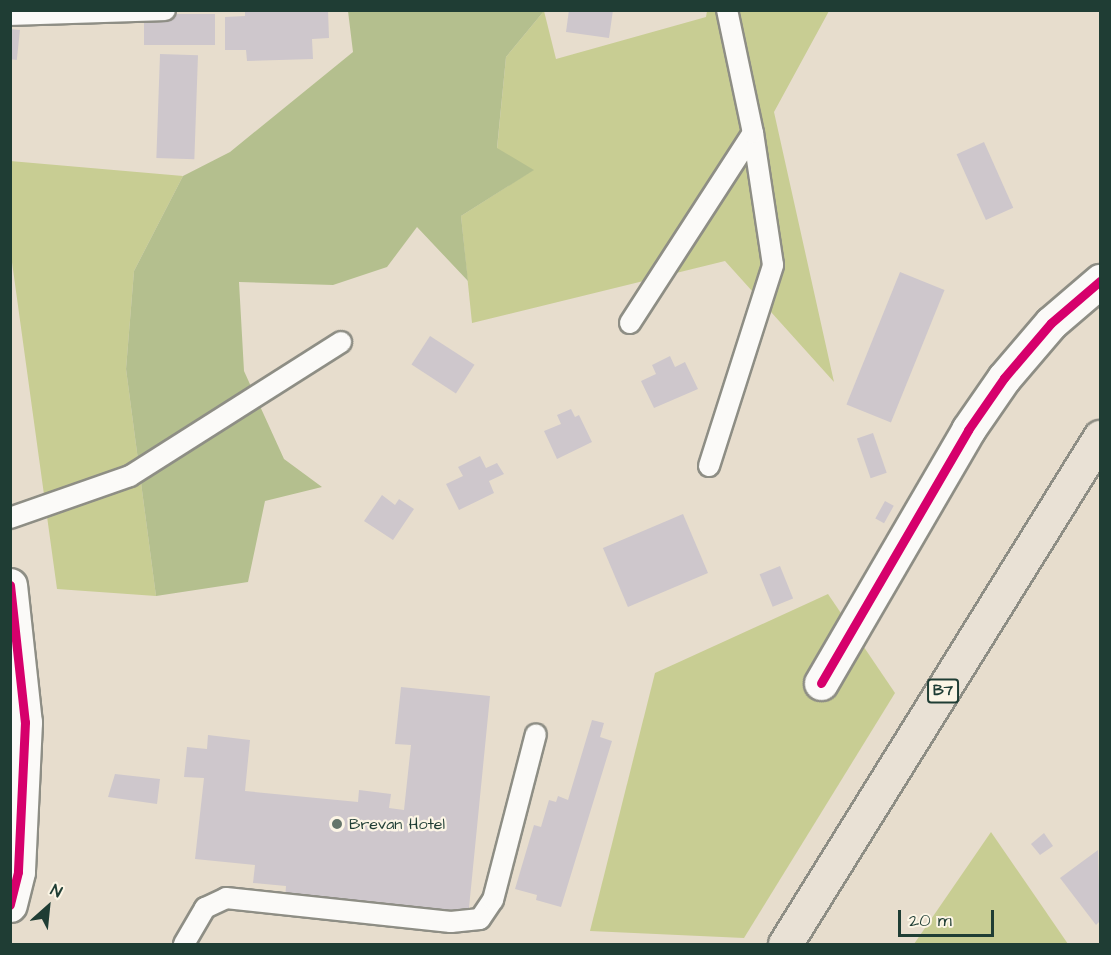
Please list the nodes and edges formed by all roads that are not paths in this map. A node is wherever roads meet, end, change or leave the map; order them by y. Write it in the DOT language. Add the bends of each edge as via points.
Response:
graph roads {
  1 [pos="165,10"];
  2 [pos="727,10"];
  3 [pos="10,15"];
  4 [pos="753,133"];
  5 [pos="1101,281"];
  6 [pos="630,323"];
  7 [pos="341,342"];
  8 [pos="1101,437"];
  9 [pos="709,466"];
  10 [pos="10,518"];
  11 [pos="10,585"];
  12 [pos="820,683"];
  13 [pos="536,734"];
  14 [pos="10,905"];
  15 [pos="184,945"];
  16 [pos="785,945"];
  1 -- 3 [label="lane"];
  2 -- 4 [label="lane"];
  4 -- 6 [label="lane"];
  4 -- 9 [label="lane" via="773,265"];
  5 -- 12 [label="street" via="1051,324 998,386 968,430"];
  7 -- 10 [label="lane" via="129,476"];
  8 -- 16 [label="highway, B7"];
  11 -- 14 [label="street" via="25,722 18,872"];
  13 -- 15 [label="lane" via="493,900 480,919 451,922 226,898 205,908"];
}
